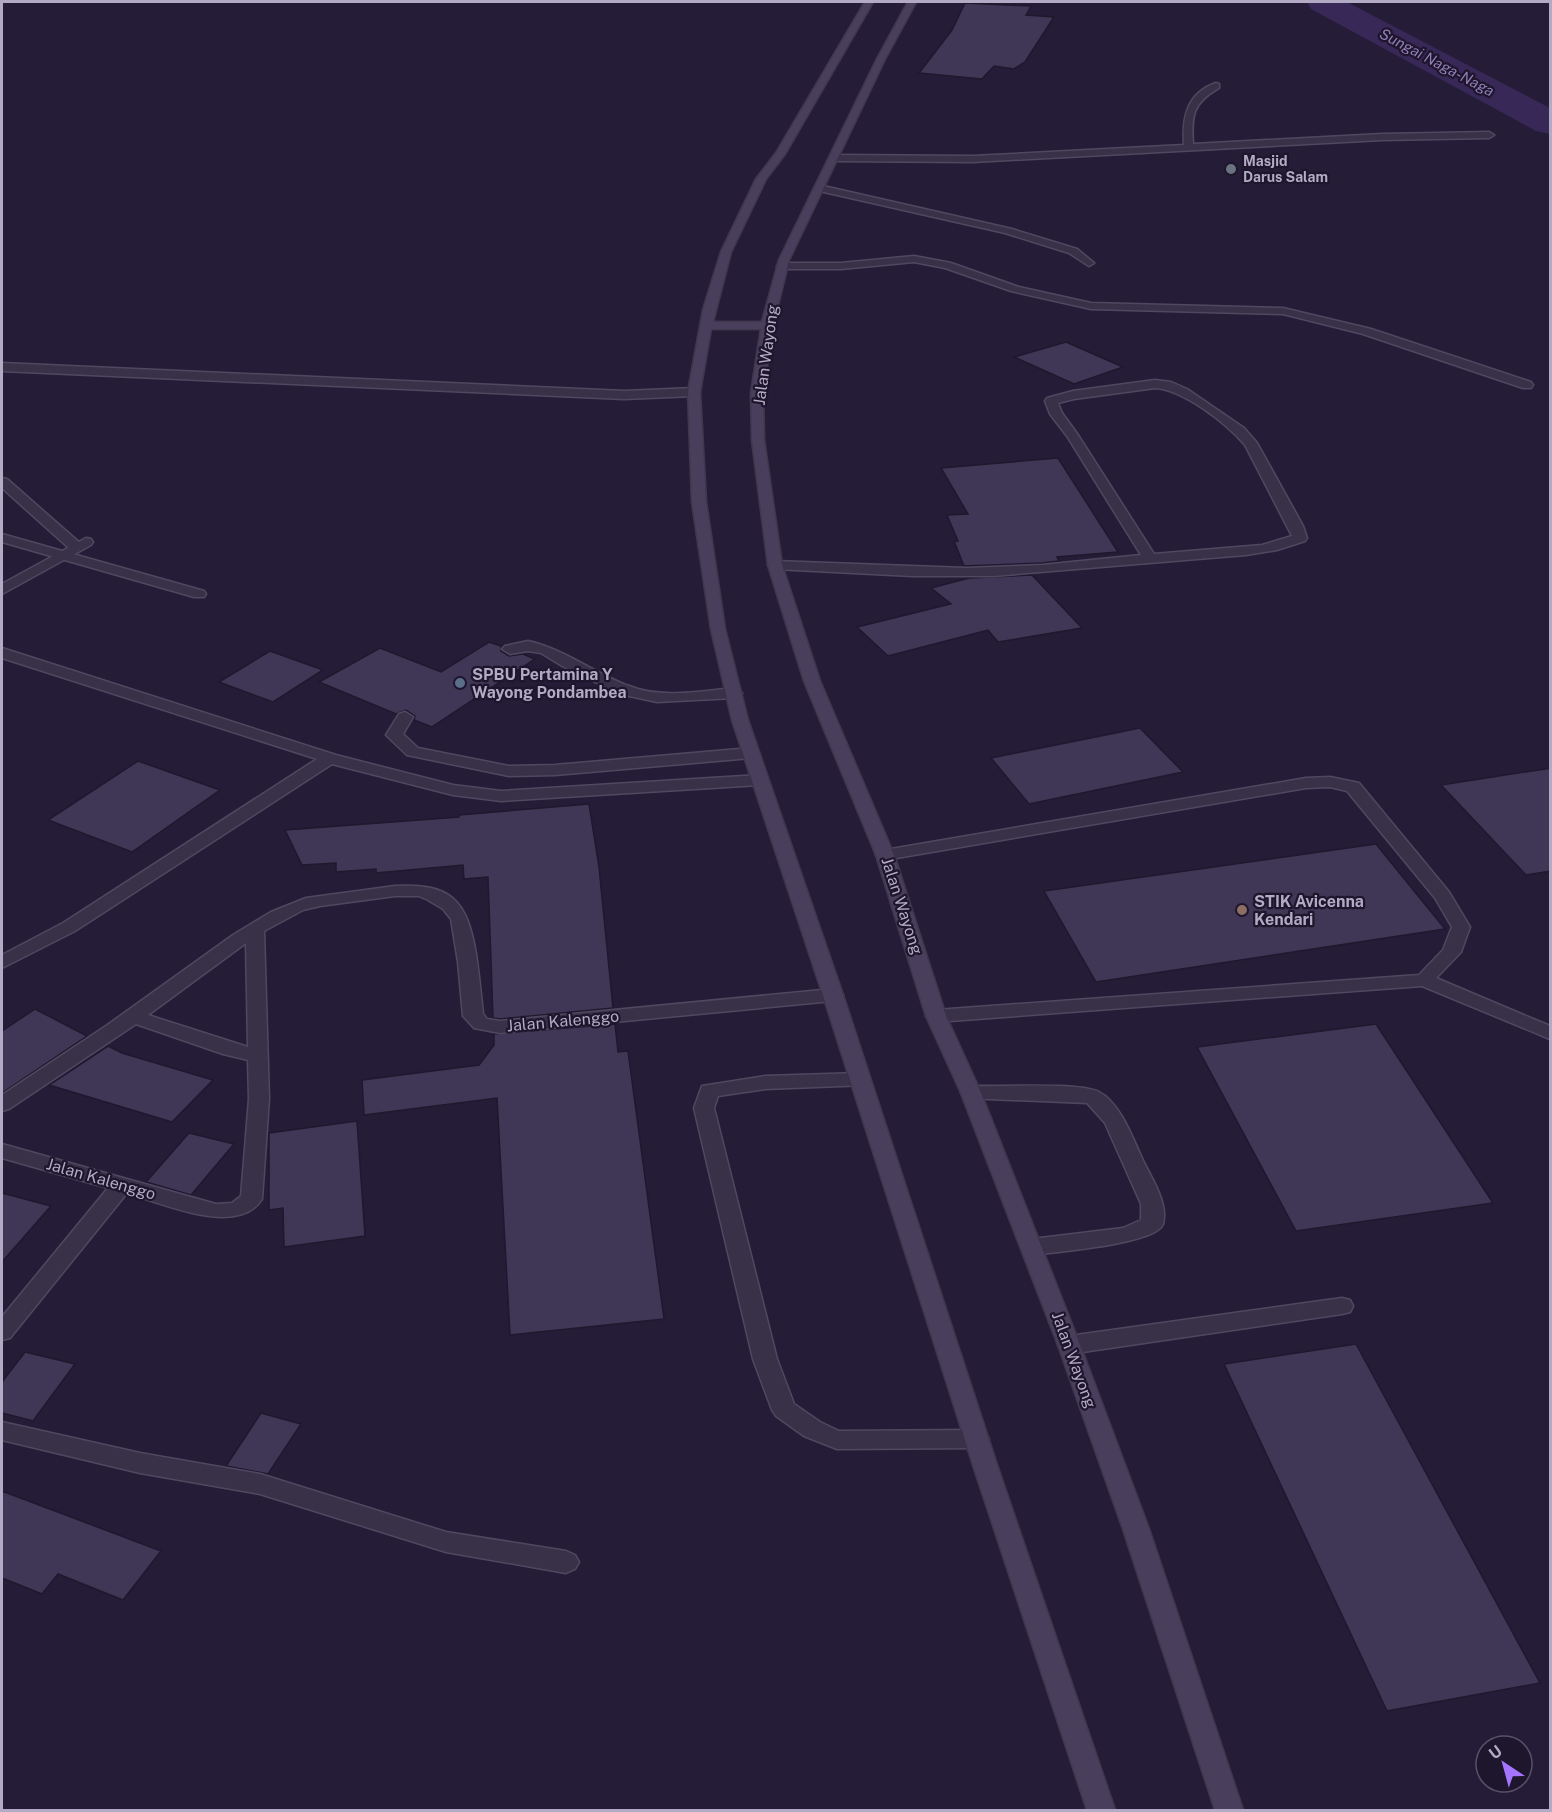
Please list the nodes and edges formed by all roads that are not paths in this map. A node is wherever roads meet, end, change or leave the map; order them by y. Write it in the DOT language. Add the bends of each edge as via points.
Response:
graph roads {
  1 [pos="869,2"];
  2 [pos="912,2"];
  3 [pos="1216,86"];
  4 [pos="1489,135"];
  5 [pos="1188,148"];
  6 [pos="835,158"];
  7 [pos="819,188"];
  8 [pos="1089,263"];
  9 [pos="782,266"];
  10 [pos="706,325"];
  11 [pos="766,326"];
  12 [pos="2,367"];
  13 [pos="1527,385"];
  14 [pos="694,392"];
  15 [pos="2,482"];
  16 [pos="2,538"];
  17 [pos="59,556"];
  18 [pos="1150,558"];
  19 [pos="776,565"];
  20 [pos="2,590"];
  21 [pos="199,594"];
  22 [pos="510,649"];
  23 [pos="2,653"];
  24 [pos="734,693"];
  25 [pos="405,717"];
  26 [pos="751,753"];
  27 [pos="330,758"];
  28 [pos="760,780"];
  29 [pos="885,855"];
  30 [pos="255,930"];
  31 [pos="2,962"];
  32 [pos="1424,980"];
  33 [pos="833,995"];
  34 [pos="134,1016"];
  35 [pos="936,1016"];
  36 [pos="1551,1033"];
  37 [pos="259,1056"];
  38 [pos="861,1080"];
  39 [pos="971,1093"];
  40 [pos="2,1104"];
  41 [pos="2,1151"];
  42 [pos="122,1185"];
  43 [pos="1032,1247"];
  44 [pos="1342,1306"];
  45 [pos="2,1332"];
  46 [pos="1069,1345"];
  47 [pos="2,1431"];
  48 [pos="977,1439"];
  49 [pos="566,1562"];
  50 [pos="1101,1810"];
  51 [pos="1229,1810"];
  1 -- 10 [label="main road" via="780,154 761,179 726,252"];
  2 -- 6 [label="main road, Jalan Wayong"];
  3 -- 5 [label="street" via="1200,94 1192,104 1187,123"];
  4 -- 5 [label="street"];
  5 -- 6 [label="street" via="973,159"];
  6 -- 7 [label="main road, Jalan Wayong"];
  7 -- 8 [label="street" via="1008,231 1073,251"];
  7 -- 9 [label="main road, Jalan Wayong"];
  9 -- 11 [label="main road, Jalan Wayong"];
  9 -- 13 [label="street" via="842,266 914,259 947,265 1047,298 1091,306 1282,311 1367,331"];
  10 -- 11 [label="main road"];
  10 -- 14 [label="main road"];
  11 -- 19 [label="main road, Jalan Wayong" via="757,393 758,440"];
  12 -- 14 [label="street" via="624,395"];
  14 -- 24 [label="main road" via="699,502 718,629"];
  15 -- 17 [label="street" via="81,545"];
  16 -- 17 [label="street"];
  17 -- 20 [label="street"];
  17 -- 21 [label="street"];
  18 -- 18 [label="street" via="1056,414 1051,401 1073,394 1155,384 1183,392 1231,424 1251,443 1300,538 1279,545"];
  18 -- 19 [label="street" via="948,573"];
  19 -- 29 [label="main road, Jalan Wayong" via="812,681"];
  22 -- 24 [label="street" via="528,646 546,650 626,691 690,698"];
  23 -- 27 [label="street"];
  24 -- 26 [label="main road"];
  25 -- 26 [label="street" via="394,735 413,752 509,771"];
  26 -- 28 [label="main road"];
  27 -- 28 [label="street" via="453,790 501,796"];
  27 -- 31 [label="street" via="69,927"];
  28 -- 33 [label="main road"];
  29 -- 32 [label="street" via="1314,782 1339,782 1353,787 1443,896 1461,927 1452,952"];
  29 -- 35 [label="main road, Jalan Wayong"];
  30 -- 33 [label="street, Jalan Kalenggo" via="299,905 331,898 416,890 435,895 458,915 473,1017 481,1024 500,1027"];
  30 -- 34 [label="street, Jalan Kalenggo"];
  30 -- 37 [label="street, Jalan Kalenggo"];
  32 -- 35 [label="street"];
  32 -- 36 [label="street"];
  33 -- 38 [label="main road"];
  34 -- 37 [label="street" via="230,1050"];
  34 -- 40 [label="street, Jalan Kalenggo"];
  35 -- 39 [label="main road, Jalan Wayong"];
  37 -- 42 [label="street, Jalan Kalenggo" via="251,1199 237,1210 216,1211"];
  38 -- 48 [label="main road"];
  38 -- 48 [label="street" via="779,1081 709,1091 704,1108 765,1359 784,1410 837,1440"];
  39 -- 43 [label="main road, Jalan Wayong"];
  39 -- 43 [label="street" via="1093,1097 1114,1120 1152,1204 1152,1224 1126,1235"];
  41 -- 42 [label="street, Jalan Kalenggo"];
  42 -- 45 [label="street"];
  43 -- 46 [label="main road, Jalan Wayong"];
  44 -- 46 [label="street"];
  46 -- 51 [label="main road, Jalan Wayong" via="1136,1529"];
  47 -- 49 [label="street" via="140,1463 260,1484 446,1542"];
  48 -- 50 [label="main road"];
}
